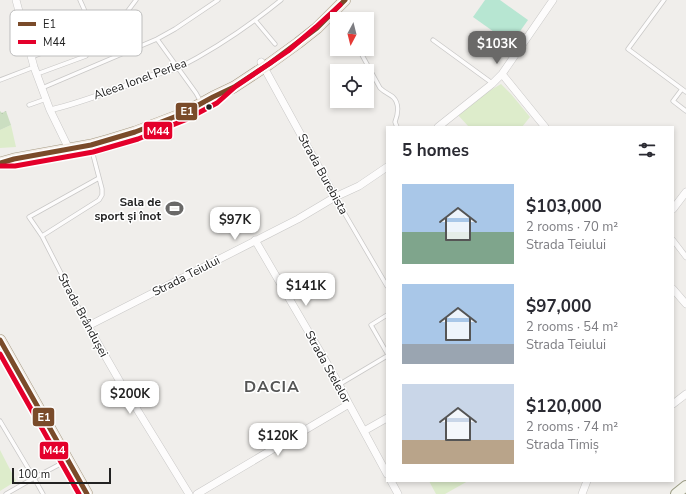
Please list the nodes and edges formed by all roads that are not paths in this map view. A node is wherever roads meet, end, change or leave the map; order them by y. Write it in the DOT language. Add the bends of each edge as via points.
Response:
graph roads {
  1 [pos="16,0"];
  2 [pos="80,0"];
  3 [pos="136,0"];
  4 [pos="218,0"];
  5 [pos="281,0"];
  6 [pos="336,0"];
  7 [pos="346,0"];
  8 [pos="553,0"];
  9 [pos="664,0"];
  10 [pos="19,10"];
  11 [pos="84,10"];
  12 [pos="128,10"];
  13 [pos="255,20"];
  14 [pos="157,39"];
  15 [pos="433,40"];
  16 [pos="275,44"];
  17 [pos="142,45"];
  18 [pos="86,56"];
  19 [pos="117,56"];
  20 [pos="363,56"];
  21 [pos="32,57"];
  22 [pos="262,65"];
  23 [pos="34,66"];
  24 [pos="178,68"];
  25 [pos="37,74"];
  26 [pos="502,74"];
  27 [pos="0,80"];
  28 [pos="492,84"];
  29 [pos="42,88"];
  30 [pos="682,89"];
  31 [pos="686,92"];
  32 [pos="46,99"];
  33 [pos="201,103"];
  34 [pos="29,105"];
  35 [pos="50,110"];
  36 [pos="686,111"];
  37 [pos="397,126"];
  38 [pos="439,126"];
  39 [pos="544,126"];
  40 [pos="90,145"];
  41 [pos="69,149"];
  42 [pos="0,159"];
  43 [pos="14,159"];
  44 [pos="0,163"];
  45 [pos="386,167"];
  46 [pos="99,178"];
  47 [pos="686,192"];
  48 [pos="335,197"];
  49 [pos="674,208"];
  50 [pos="42,236"];
  51 [pos="255,240"];
  52 [pos="674,241"];
  53 [pos="686,257"];
  54 [pos="386,284"];
  55 [pos="674,290"];
  56 [pos="686,304"];
  57 [pos="386,316"];
  58 [pos="88,326"];
  59 [pos="0,340"];
  60 [pos="386,351"];
  61 [pos="386,357"];
  62 [pos="339,384"];
  63 [pos="686,394"];
  64 [pos="674,403"];
  65 [pos="349,404"];
  66 [pos="386,419"];
  67 [pos="0,421"];
  68 [pos="364,431"];
  69 [pos="67,460"];
  70 [pos="386,472"];
  71 [pos="34,478"];
  72 [pos="392,482"];
  73 [pos="587,482"];
  74 [pos="686,486"];
  75 [pos="6,494"];
  76 [pos="43,494"];
  77 [pos="86,494"];
  78 [pos="190,494"];
  79 [pos="197,494"];
  80 [pos="398,494"];
  81 [pos="582,494"];
  82 [pos="676,494"];
  1 -- 10 [label="street"];
  2 -- 11 [label="lane"];
  3 -- 12 [label="lane"];
  4 -- 14 [label="lane"];
  5 -- 13 [label="lane, Aleea Ionel Perlea"];
  6 -- 22 [label="main road"];
  7 -- 22 [label="main road" via="288,51"];
  8 -- 26 [label="street"];
  9 -- 30 [label="lane" via="628,49"];
  13 -- 16 [label="lane"];
  13 -- 24 [label="lane, Aleea Ionel Perlea"];
  14 -- 17 [label="lane"];
  14 -- 24 [label="lane"];
  15 -- 28 [label="lane"];
  18 -- 25 [label="lane"];
  19 -- 29 [label="lane"];
  20 -- 37 [label="lane" via="380,88 397,103"];
  21 -- 23 [label="street"];
  22 -- 33 [label="main road" via="234,87"];
  22 -- 48 [label="street, Strada Burebista"];
  23 -- 25 [label="street"];
  23 -- 27 [label="lane"];
  24 -- 33 [label="lane"];
  24 -- 35 [label="street, Aleea Ionel Perlea"];
  25 -- 29 [label="street"];
  26 -- 28 [label="street"];
  26 -- 39 [label="street"];
  28 -- 38 [label="street"];
  29 -- 32 [label="street"];
  30 -- 31 [label="lane"];
  30 -- 36 [label="lane" via="673,101"];
  32 -- 34 [label="lane"];
  32 -- 35 [label="street"];
  33 -- 40 [label="main road" via="182,114 135,132"];
  35 -- 41 [label="street"];
  40 -- 41 [label="main road"];
  40 -- 46 [label="lane"];
  41 -- 43 [label="main road"];
  42 -- 43 [label="main road"];
  43 -- 44 [label="main road"];
  45 -- 48 [label="street, Strada Teiului" via="359,186"];
  46 -- 50 [label="lane" via="102,192 99,200"];
  46 -- 50 [label="lane, Strada Brândușei" via="29,217"];
  47 -- 49 [label="street"];
  48 -- 51 [label="street, Strada Teiului"];
  48 -- 54 [label="lane, Strada Burebista"];
  50 -- 58 [label="lane, Strada Brândușei"];
  51 -- 58 [label="street, Strada Teiului"];
  51 -- 62 [label="street, Strada Stelelor"];
  52 -- 53 [label="street"];
  55 -- 56 [label="street"];
  57 -- 60 [label="lane" via="370,324"];
  58 -- 78 [label="street, Strada Brândușei"];
  59 -- 69 [label="main road"];
  61 -- 62 [label="lane"];
  62 -- 65 [label="street, Strada Stelelor"];
  63 -- 64 [label="street"];
  65 -- 68 [label="street, Strada Stelelor"];
  65 -- 79 [label="street"];
  66 -- 68 [label="street"];
  67 -- 71 [label="lane"];
  68 -- 70 [label="street, Strada Stelelor"];
  69 -- 71 [label="lane"];
  69 -- 77 [label="main road"];
  71 -- 75 [label="lane"];
  71 -- 76 [label="lane"];
  72 -- 80 [label="street"];
  73 -- 81 [label="street"];
  74 -- 82 [label="main road"];
}
